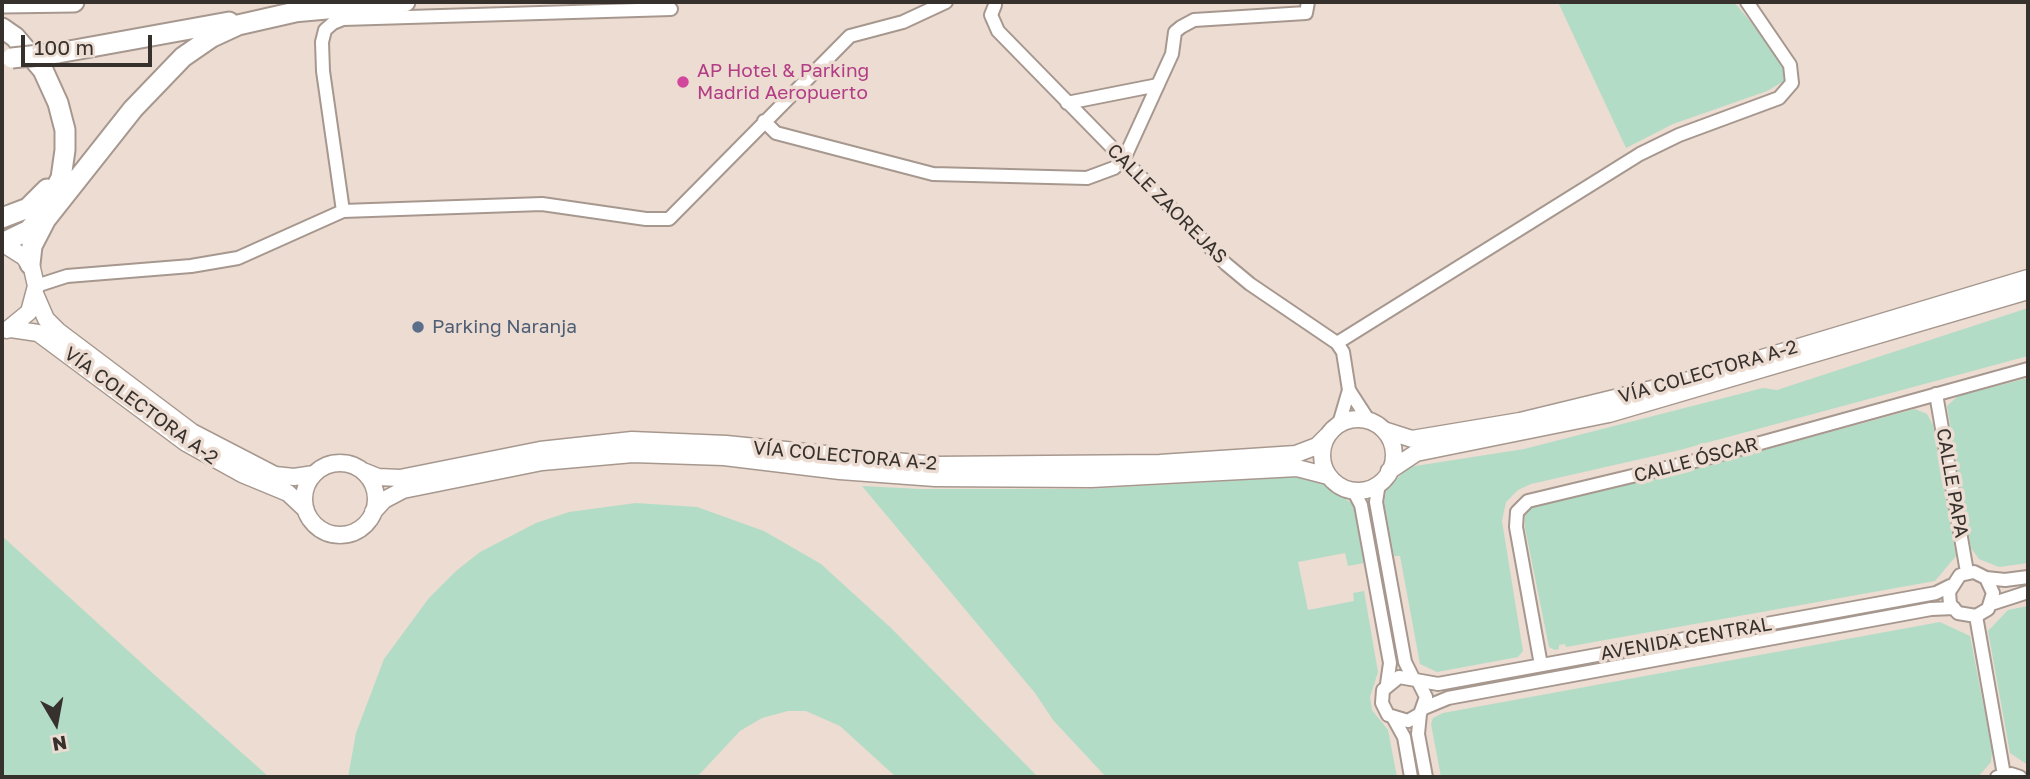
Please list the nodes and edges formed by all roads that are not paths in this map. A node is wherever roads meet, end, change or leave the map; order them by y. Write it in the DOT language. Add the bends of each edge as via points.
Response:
graph roads {
  1 [pos="74,2"];
  2 [pos="405,2"];
  3 [pos="946,2"];
  4 [pos="1308,2"];
  5 [pos="1747,2"];
  6 [pos="996,3"];
  7 [pos="2,4"];
  8 [pos="671,9"];
  9 [pos="304,10"];
  10 [pos="2,28"];
  11 [pos="7,58"];
  12 [pos="1157,85"];
  13 [pos="58,103"];
  14 [pos="1067,103"];
  15 [pos="764,121"];
  16 [pos="1124,159"];
  17 [pos="343,211"];
  18 [pos="2,218"];
  19 [pos="2,243"];
  20 [pos="31,266"];
  21 [pos="67,276"];
  22 [pos="2028,278"];
  23 [pos="36,291"];
  24 [pos="2028,291"];
  25 [pos="6,330"];
  26 [pos="1338,343"];
  27 [pos="2028,369"];
  28 [pos="1349,390"];
  29 [pos="1936,394"];
  30 [pos="1368,421"];
  31 [pos="1339,424"];
  32 [pos="1384,430"];
  33 [pos="1326,436"];
  34 [pos="363,471"];
  35 [pos="314,474"];
  36 [pos="1328,476"];
  37 [pos="1384,477"];
  38 [pos="1353,490"];
  39 [pos="306,509"];
  40 [pos="373,512"];
  41 [pos="1967,572"];
  42 [pos="2028,577"];
  43 [pos="1986,578"];
  44 [pos="1950,586"];
  45 [pos="2028,592"];
  46 [pos="1991,604"];
  47 [pos="1954,608"];
  48 [pos="1976,616"];
  49 [pos="1541,665"];
  50 [pos="1416,680"];
  51 [pos="1387,684"];
  52 [pos="1422,711"];
  53 [pos="1394,719"];
  54 [pos="2001,776"];
  55 [pos="1411,777"];
  56 [pos="1426,777"];
  57 [pos="2020,777"];
  1 -- 7 [label="highway"];
  2 -- 9 [label="highway"];
  3 -- 15 [label="street" via="903,22 850,36"];
  4 -- 12 [label="street" via="1306,13 1194,20 1181,26"];
  5 -- 26 [label="street" via="1790,65 1792,83 1779,98 1640,154"];
  6 -- 14 [label="street, CALLE ZAOREJAS" via="991,15 998,31"];
  8 -- 17 [label="street" via="333,23 325,30 322,62"];
  9 -- 11 [label="highway, bridge"];
  9 -- 20 [label="highway" via="238,25 183,57 133,109 46,219 32,246"];
  10 -- 13 [label="highway" via="30,52"];
  12 -- 14 [label="street"];
  12 -- 16 [label="street"];
  13 -- 18 [label="highway" via="61,149 50,185 35,203"];
  13 -- 19 [label="highway" via="65,130 61,177 29,230"];
  14 -- 16 [label="street, CALLE ZAOREJAS"];
  15 -- 16 [label="street" via="776,133 907,169 950,176 1087,178"];
  15 -- 17 [label="street" via="669,219 542,204"];
  16 -- 26 [label="street, CALLE ZAOREJAS" via="1238,275"];
  17 -- 21 [label="street" via="238,258"];
  19 -- 20 [label="main road" via="18,251"];
  20 -- 21 [label="street"];
  20 -- 23 [label="main road, VÍA COLECTORA A-2"];
  21 -- 23 [label="street"];
  22 -- 32 [label="main road, VÍA COLECTORA A-2" via="1689,380 1520,421 1412,439"];
  23 -- 25 [label="main road" via="30,312"];
  23 -- 35 [label="main road, VÍA COLECTORA A-2" via="46,319 58,331 192,432 275,475"];
  24 -- 37 [label="main road, VÍA COLECTORA A-2" via="1646,405 1416,453"];
  25 -- 39 [label="main road, VÍA COLECTORA A-2" via="38,333 186,443 288,493"];
  26 -- 28 [label="street"];
  27 -- 29 [label="street, CALLE ÓSCAR"];
  28 -- 30 [label="street"];
  28 -- 31 [label="street"];
  29 -- 41 [label="street, CALLE PAPA"];
  29 -- 49 [label="street, CALLE ÓSCAR" via="1699,460 1528,501 1517,512 1516,527"];
  30 -- 31 [label="main road"];
  30 -- 32 [label="main road"];
  31 -- 33 [label="main road"];
  32 -- 37 [label="main road" via="1392,446"];
  33 -- 34 [label="main road, VÍA COLECTORA A-2" via="1317,446 1296,454 1119,465 935,465 726,444 632,440 540,450 400,478"];
  33 -- 36 [label="main road" via="1322,456"];
  34 -- 35 [label="main road" via="341,463 326,465"];
  34 -- 40 [label="main road" via="374,487"];
  35 -- 39 [label="main road" via="304,494"];
  36 -- 38 [label="main road"];
  36 -- 40 [label="main road, VÍA COLECTORA A-2" via="1297,468 1091,479 935,478 724,457 633,454 542,462 403,490"];
  37 -- 38 [label="main road"];
  37 -- 50 [label="street" via="1376,502 1405,662"];
  38 -- 51 [label="street" via="1361,505 1390,658"];
  39 -- 40 [label="main road" via="314,524 336,534 360,528"];
  41 -- 43 [label="street"];
  41 -- 44 [label="street"];
  42 -- 43 [label="street"];
  43 -- 46 [label="street" via="1993,593"];
  44 -- 47 [label="street"];
  44 -- 49 [label="street, AVENIDA CENTRAL" via="1936,593"];
  45 -- 46 [label="street"];
  46 -- 48 [label="street"];
  47 -- 48 [label="street"];
  47 -- 52 [label="street, AVENIDA CENTRAL" via="1448,698"];
  48 -- 54 [label="street"];
  49 -- 50 [label="street, AVENIDA CENTRAL" via="1438,684"];
  50 -- 51 [label="street" via="1399,677"];
  50 -- 52 [label="street" via="1426,697"];
  51 -- 53 [label="street" via="1382,704"];
  52 -- 53 [label="street" via="1408,721"];
  52 -- 56 [label="street" via="1418,734"];
  53 -- 55 [label="street" via="1404,737"];
  54 -- 57 [label="street"];
}
